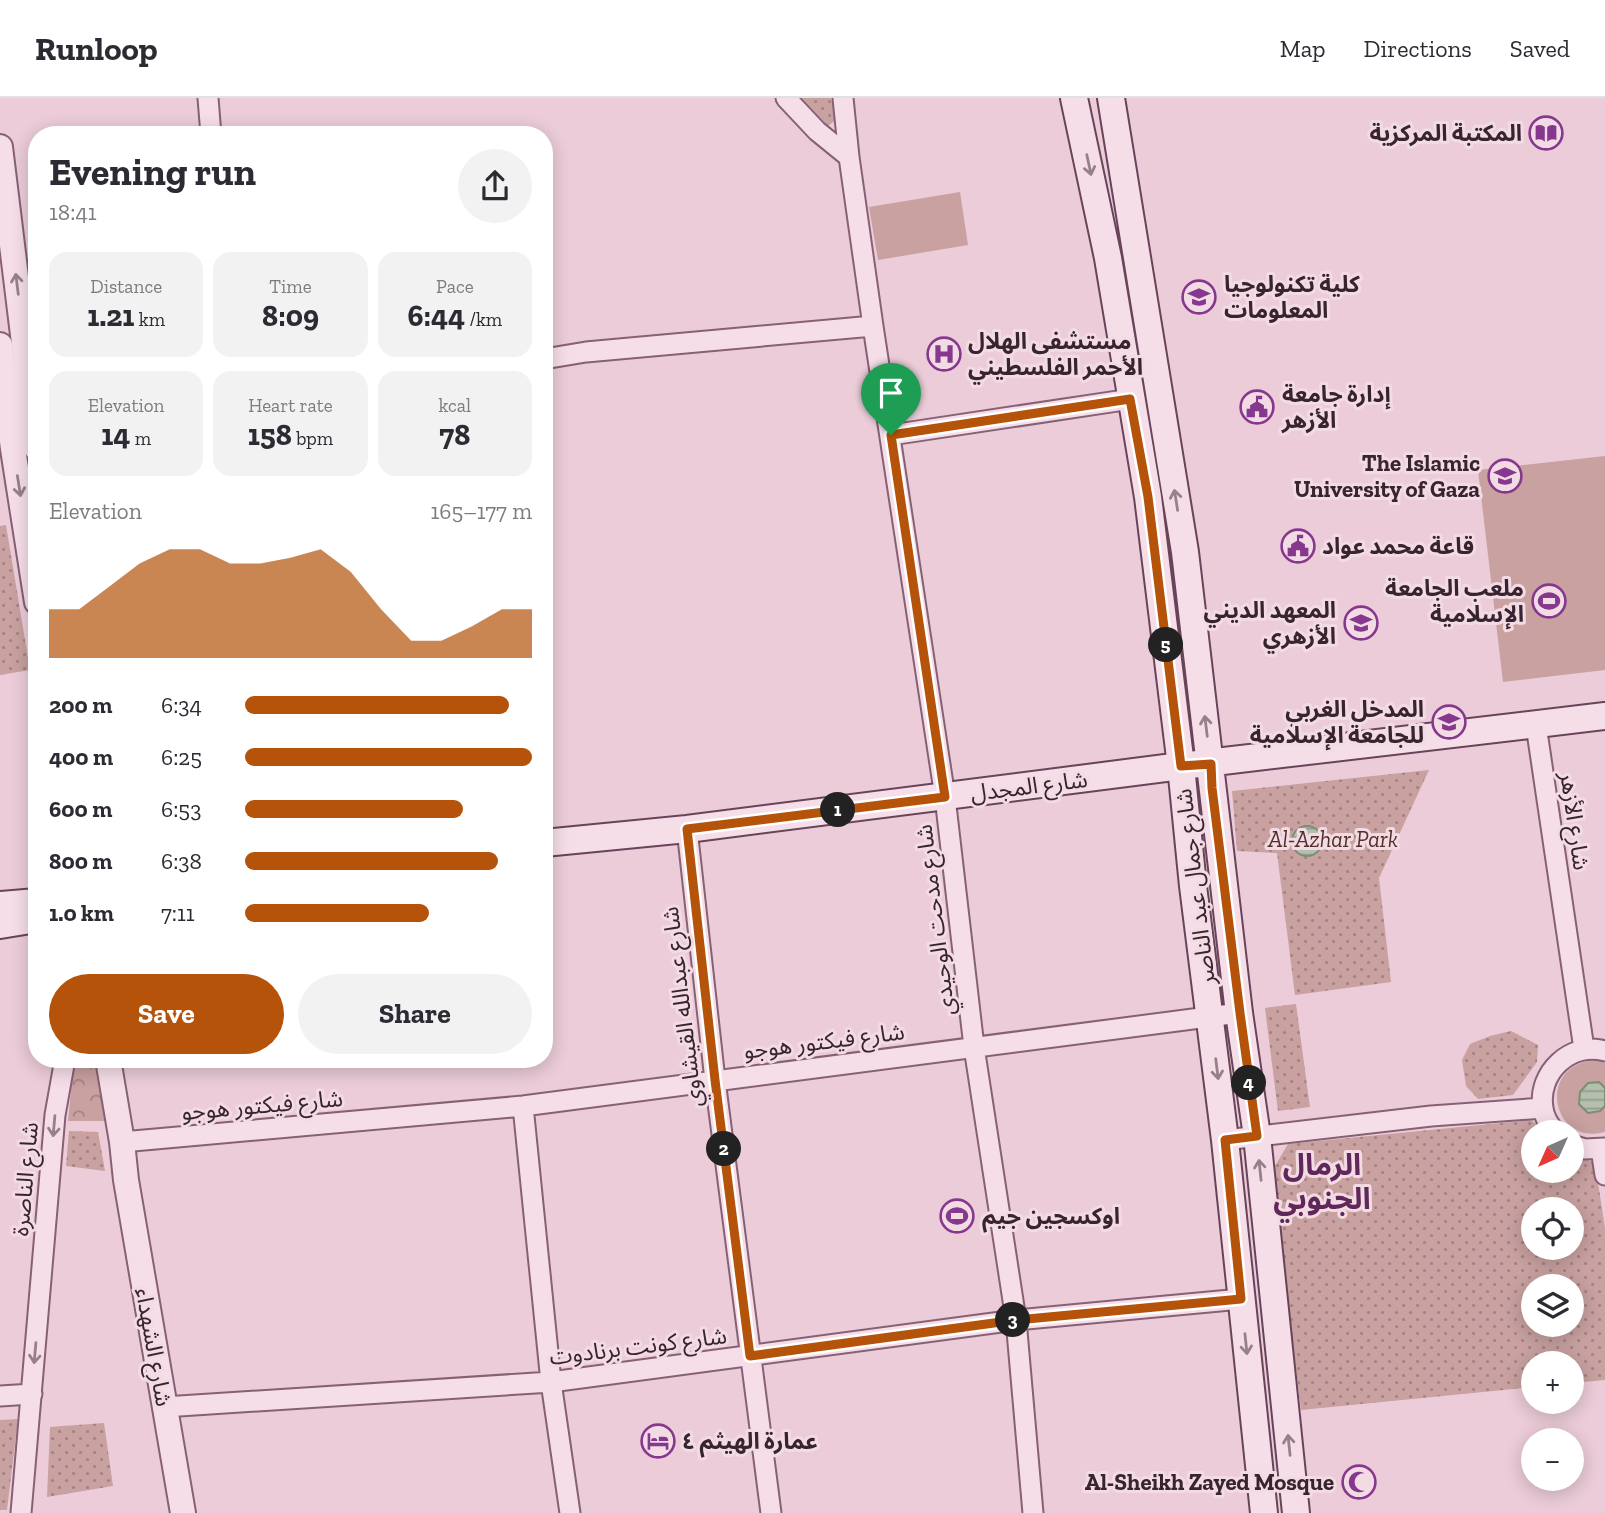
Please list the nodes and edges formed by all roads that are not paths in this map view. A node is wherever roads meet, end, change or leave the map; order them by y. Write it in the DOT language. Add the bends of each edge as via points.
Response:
graph roads {
  1 [pos="208,98"];
  2 [pos="786,98"];
  3 [pos="843,98"];
  4 [pos="1074,98"];
  5 [pos="1111,98"];
  6 [pos="210,126"];
  7 [pos="0,147"];
  8 [pos="849,157"];
  9 [pos="873,326"];
  10 [pos="0,345"];
  11 [pos="553,358"];
  12 [pos="1130,399"];
  13 [pos="891,435"];
  14 [pos="25,448"];
  15 [pos="28,486"];
  16 [pos="1605,716"];
  17 [pos="1536,725"];
  18 [pos="1211,764"];
  19 [pos="1181,766"];
  20 [pos="945,797"];
  21 [pos="687,829"];
  22 [pos="553,842"];
  23 [pos="28,903"];
  24 [pos="0,905"];
  25 [pos="28,920"];
  26 [pos="0,925"];
  27 [pos="1240,1013"];
  28 [pos="1211,1016"];
  29 [pos="974,1047"];
  30 [pos="1584,1049"];
  31 [pos="1605,1051"];
  32 [pos="63,1068"];
  33 [pos="110,1068"];
  34 [pos="715,1080"];
  35 [pos="523,1106"];
  36 [pos="1542,1108"];
  37 [pos="1547,1120"];
  38 [pos="1257,1136"];
  39 [pos="1225,1140"];
  40 [pos="122,1142"];
  41 [pos="1603,1148"];
  42 [pos="1584,1149"];
  43 [pos="1605,1175"];
  44 [pos="1241,1299"];
  45 [pos="1016,1320"];
  46 [pos="750,1356"];
  47 [pos="551,1382"];
  48 [pos="32,1394"];
  49 [pos="0,1396"];
  50 [pos="164,1407"];
  51 [pos="22,1513"];
  52 [pos="183,1513"];
  53 [pos="570,1513"];
  54 [pos="771,1513"];
  55 [pos="1033,1513"];
  56 [pos="1264,1513"];
  57 [pos="1296,1513"];
  1 -- 6 [label="street"];
  2 -- 8 [label="street"];
  3 -- 8 [label="street, شارع مدحت الوحيدي"];
  4 -- 12 [label="main road, شارع جمال عبد الناصر, one-way" via="1108,258"];
  18 -- 5 [label="main road, شارع جمال عبد الناصر, one-way" via="1185,552"];
  14 -- 7 [label="street, one-way"];
  8 -- 9 [label="street, شارع مدحت الوحيدي"];
  9 -- 11 [label="street"];
  9 -- 13 [label="street, شارع مدحت الوحيدي"];
  10 -- 14 [label="street"];
  12 -- 13 [label="street"];
  12 -- 19 [label="main road, شارع جمال عبد الناصر" via="1148,497"];
  13 -- 20 [label="street, شارع مدحت الوحيدي"];
  14 -- 15 [label="street, one-way"];
  16 -- 17 [label="main road, شارع المجدل"];
  17 -- 18 [label="main road, شارع المجدل"];
  17 -- 30 [label="street, شارع الأزهر"];
  18 -- 19 [label="main road, شارع المجدل"];
  18 -- 27 [label="main road, شارع جمال عبد الناصر"];
  19 -- 20 [label="main road, شارع المجدل"];
  19 -- 28 [label="main road, شارع جمال عبد الناصر"];
  20 -- 21 [label="main road, شارع المجدل"];
  20 -- 29 [label="street, شارع مدحت الوحيدي"];
  21 -- 22 [label="main road, شارع المجدل"];
  21 -- 34 [label="street, شارع عبدالله القيشاوي"];
  23 -- 24 [label="main road"];
  25 -- 26 [label="main road"];
  27 -- 28 [label="street, شارع فيكتور هوجو"];
  27 -- 38 [label="main road, شارع جمال عبد الناصر"];
  28 -- 29 [label="street, شارع فيكتور هوجو"];
  28 -- 39 [label="main road, شارع جمال عبد الناصر, one-way"];
  29 -- 34 [label="street, شارع فيكتور هوجو"];
  29 -- 45 [label="street, شارع مدحت الوحيدي"];
  30 -- 31 [label="street"];
  30 -- 36 [label="street" via="1556,1064 1542,1092"];
  32 -- 48 [label="street, شارع الناصرة, one-way" via="55,1115"];
  33 -- 40 [label="street"];
  34 -- 35 [label="street, شارع فيكتور هوجو"];
  34 -- 46 [label="street, شارع عبدالله القيشاوي"];
  35 -- 40 [label="street, شارع فيكتور هوجو"];
  35 -- 47 [label="street"];
  36 -- 37 [label="street"];
  36 -- 38 [label="street"];
  38 -- 39 [label="street"];
  57 -- 38 [label="main road, شارع جمال عبد الناصر, one-way"];
  39 -- 44 [label="main road, شارع جمال عبد الناصر"];
  40 -- 50 [label="street, شارع الشهداء"];
  41 -- 42 [label="street"];
  41 -- 43 [label="street"];
  44 -- 45 [label="street, شارع كونت برنادوت"];
  44 -- 56 [label="main road, شارع جمال عبد الناصر, one-way"];
  45 -- 46 [label="street, شارع كونت برنادوت"];
  45 -- 55 [label="street, شارع مدحت الوحيدي"];
  46 -- 47 [label="street, شارع كونت برنادوت"];
  46 -- 54 [label="street, شارع عبدالله القيشاوي"];
  47 -- 50 [label="street, شارع كونت برنادوت"];
  47 -- 53 [label="street"];
  48 -- 49 [label="street"];
  48 -- 51 [label="street, شارع الناصرة"];
  50 -- 52 [label="street, شارع الشهداء"];
}
